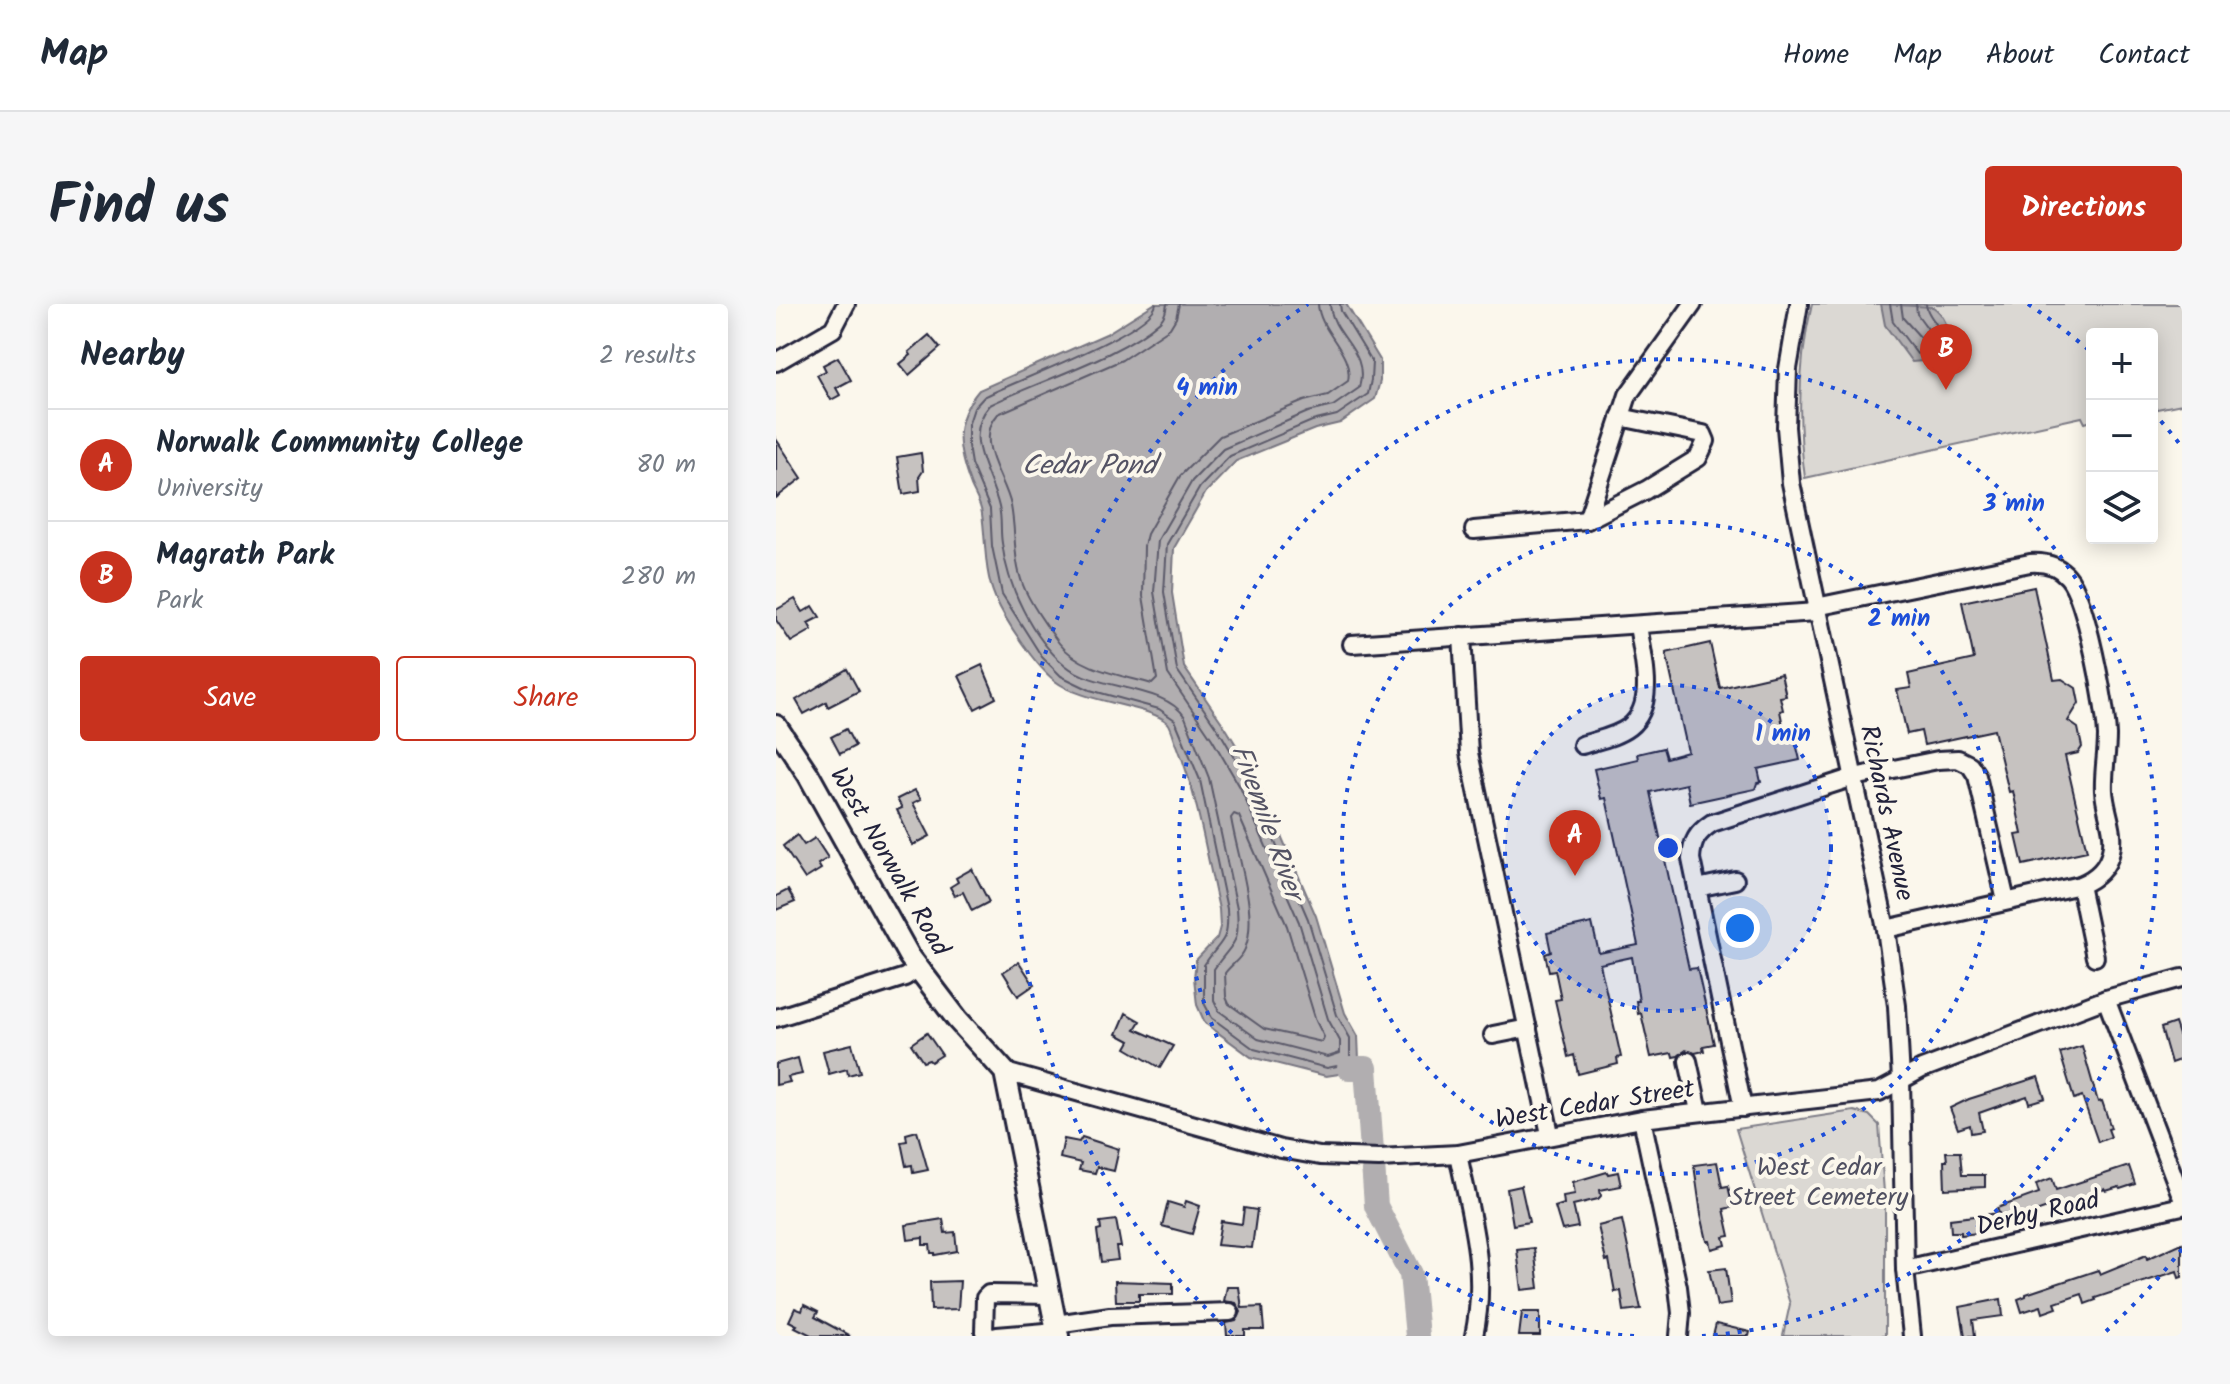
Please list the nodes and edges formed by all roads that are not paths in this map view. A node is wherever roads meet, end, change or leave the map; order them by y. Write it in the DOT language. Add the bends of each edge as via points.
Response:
graph roads {
  1 [pos="846,304"];
  2 [pos="1693,304"];
  3 [pos="1799,304"];
  4 [pos="776,362"];
  5 [pos="1620,417"];
  6 [pos="1587,520"];
  7 [pos="1474,530"];
  8 [pos="1816,610"];
  9 [pos="1638,625"];
  10 [pos="1462,636"];
  11 [pos="1352,644"];
  12 [pos="776,726"];
  13 [pos="1582,745"];
  14 [pos="1854,777"];
  15 [pos="1735,880"];
  16 [pos="2080,885"];
  17 [pos="1697,888"];
  18 [pos="2006,901"];
  19 [pos="1886,929"];
  20 [pos="2095,957"];
  21 [pos="918,968"];
  22 [pos="2182,978"];
  23 [pos="2106,999"];
  24 [pos="776,1018"];
  25 [pos="1528,1028"];
  26 [pos="1493,1035"];
  27 [pos="1688,1061"];
  28 [pos="1005,1072"];
  29 [pos="1901,1080"];
  30 [pos="1743,1108"];
  31 [pos="1699,1111"];
  32 [pos="1642,1119"];
  33 [pos="1550,1134"];
  34 [pos="1458,1154"];
  35 [pos="2182,1198"];
  36 [pos="2182,1206"];
  37 [pos="1905,1269"];
  38 [pos="1050,1295"];
  39 [pos="1230,1312"];
  40 [pos="1057,1330"];
  41 [pos="989,1336"];
  42 [pos="997,1336"];
  43 [pos="1474,1336"];
  44 [pos="1679,1336"];
  45 [pos="1912,1336"];
  1 -- 4 [label="street" via="833,329"];
  2 -- 5 [label="street" via="1628,395"];
  3 -- 8 [label="street, Richards Avenue" via="1788,369 1786,427 1791,483"];
  5 -- 6 [label="street"];
  5 -- 6 [label="street" via="1703,434 1706,441 1698,458"];
  6 -- 7 [label="street"];
  8 -- 9 [label="street"];
  8 -- 14 [label="street, Richards Avenue"];
  8 -- 16 [label="street" via="2030,563 2053,565 2071,580 2104,710 2104,790 2113,840 2101,872"];
  9 -- 10 [label="street"];
  9 -- 13 [label="street" via="1645,691 1640,713 1625,729"];
  10 -- 11 [label="street"];
  10 -- 25 [label="street" via="1469,753"];
  12 -- 21 [label="main road, West Norwalk Road"];
  14 -- 17 [label="street" via="1699,831 1691,859"];
  14 -- 18 [label="street" via="1943,759 1970,765"];
  14 -- 19 [label="street, Richards Avenue"];
  15 -- 17 [label="street"];
  16 -- 18 [label="street"];
  16 -- 20 [label="street"];
  17 -- 30 [label="street"];
  18 -- 19 [label="street"];
  19 -- 29 [label="street, Richards Avenue"];
  21 -- 24 [label="street" via="905,977"];
  21 -- 28 [label="main road, West Norwalk Road"];
  22 -- 23 [label="street, West Cedar Street"];
  23 -- 29 [label="street, West Cedar Street"];
  23 -- 35 [label="street"];
  25 -- 26 [label="street"];
  25 -- 33 [label="street"];
  27 -- 31 [label="street"];
  28 -- 34 [label="street, West Cedar Street" via="1281,1149 1379,1158"];
  28 -- 38 [label="main road"];
  29 -- 30 [label="street, West Cedar Street" via="1879,1092"];
  29 -- 37 [label="street, Richards Avenue"];
  30 -- 31 [label="street, West Cedar Street"];
  31 -- 32 [label="street, West Cedar Street"];
  32 -- 33 [label="street, West Cedar Street"];
  32 -- 44 [label="street" via="1678,1287"];
  33 -- 34 [label="street, West Cedar Street"];
  34 -- 43 [label="street" via="1480,1267"];
  36 -- 37 [label="street, Derby Road"];
  37 -- 45 [label="street, Richards Avenue"];
  38 -- 40 [label="main road"];
  38 -- 41 [label="street" via="989,1294 984,1332"];
  39 -- 40 [label="street" via="1110,1316"];
  40 -- 42 [label="street"];
}
